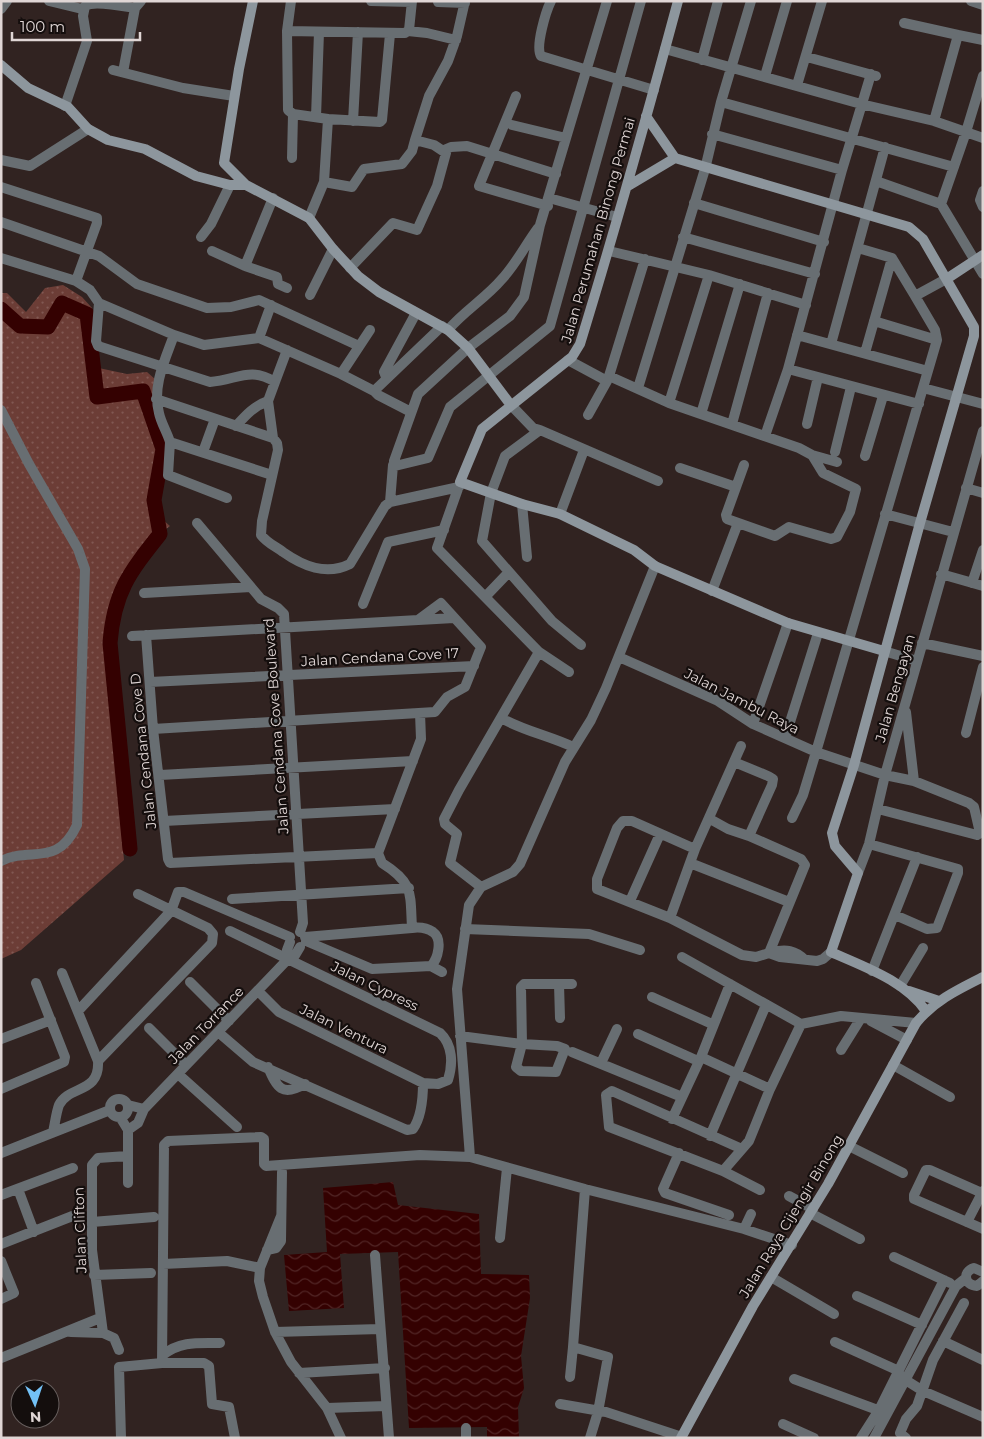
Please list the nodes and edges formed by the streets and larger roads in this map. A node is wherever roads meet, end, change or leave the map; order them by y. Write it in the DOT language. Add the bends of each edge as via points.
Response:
graph roads {
  1 [pos="7,1"];
  2 [pos="49,1"];
  3 [pos="253,1"];
  4 [pos="291,1"];
  5 [pos="371,1"];
  6 [pos="551,1"];
  7 [pos="607,1"];
  8 [pos="641,1"];
  9 [pos="678,1"];
  10 [pos="718,1"];
  11 [pos="751,1"];
  12 [pos="787,1"];
  13 [pos="822,1"];
  14 [pos="972,1"];
  15 [pos="412,2"];
  16 [pos="438,2"];
  17 [pos="465,2"];
  18 [pos="138,5"];
  19 [pos="983,5"];
  20 [pos="1,8"];
  21 [pos="82,10"];
  22 [pos="904,23"];
  23 [pos="287,31"];
  24 [pos="319,32"];
  25 [pos="358,32"];
  26 [pos="408,32"];
  27 [pos="390,34"];
  28 [pos="958,35"];
  29 [pos="456,40"];
  30 [pos="983,40"];
  31 [pos="665,49"];
  32 [pos="807,57"];
  33 [pos="702,60"];
  34 [pos="1,65"];
  35 [pos="731,68"];
  36 [pos="587,71"];
  37 [pos="765,76"];
  38 [pos="983,76"];
  39 [pos="620,80"];
  40 [pos="798,85"];
  41 [pos="654,90"];
  42 [pos="234,96"];
  43 [pos="516,96"];
  44 [pos="721,102"];
  45 [pos="861,104"];
  46 [pos="65,106"];
  47 [pos="293,114"];
  48 [pos="646,116"];
  49 [pos="316,117"];
  50 [pos="328,119"];
  51 [pos="353,121"];
  52 [pos="934,122"];
  53 [pos="512,125"];
  54 [pos="88,129"];
  55 [pos="966,132"];
  56 [pos="712,134"];
  57 [pos="566,138"];
  58 [pos="852,138"];
  59 [pos="983,138"];
  60 [pos="415,140"];
  61 [pos="885,147"];
  62 [pos="444,150"];
  63 [pos="491,152"];
  64 [pos="292,158"];
  65 [pos="675,158"];
  66 [pos="2,159"];
  67 [pos="954,167"];
  68 [pos="705,169"];
  69 [pos="842,170"];
  70 [pos="556,174"];
  71 [pos="876,181"];
  72 [pos="324,182"];
  73 [pos="230,185"];
  74 [pos="246,185"];
  75 [pos="628,186"];
  76 [pos="1,187"];
  77 [pos="983,190"];
  78 [pos="273,198"];
  79 [pos="548,202"];
  80 [pos="694,203"];
  81 [pos="941,204"];
  82 [pos="834,206"];
  83 [pos="582,207"];
  84 [pos="983,207"];
  85 [pos="868,214"];
  86 [pos="617,217"];
  87 [pos="309,218"];
  88 [pos="1,222"];
  89 [pos="540,225"];
  90 [pos="683,236"];
  91 [pos="201,237"];
  92 [pos="824,242"];
  93 [pos="858,248"];
  94 [pos="333,249"];
  95 [pos="87,251"];
  96 [pos="212,251"];
  97 [pos="609,251"];
  98 [pos="979,257"];
  99 [pos="1,258"];
  100 [pos="892,258"];
  101 [pos="645,259"];
  102 [pos="245,266"];
  103 [pos="674,266"];
  104 [pos="350,268"];
  105 [pos="815,274"];
  106 [pos="983,274"];
  107 [pos="709,275"];
  108 [pos="948,278"];
  109 [pos="76,281"];
  110 [pos="740,284"];
  111 [pos="287,288"];
  112 [pos="768,293"];
  113 [pos="310,295"];
  114 [pos="916,296"];
  115 [pos="99,303"];
  116 [pos="271,305"];
  117 [pos="806,305"];
  118 [pos="416,313"];
  119 [pos="874,321"];
  120 [pos="445,328"];
  121 [pos="370,330"];
  122 [pos="174,335"];
  123 [pos="797,335"];
  124 [pos="259,338"];
  125 [pos="937,340"];
  126 [pos="831,344"];
  127 [pos="359,346"];
  128 [pos="468,348"];
  129 [pos="287,350"];
  130 [pos="865,354"];
  131 [pos="568,360"];
  132 [pos="162,367"];
  133 [pos="788,368"];
  134 [pos="928,371"];
  135 [pos="341,374"];
  136 [pos="488,374"];
  137 [pos="386,377"];
  138 [pos="818,377"];
  139 [pos="608,378"];
  140 [pos="276,382"];
  141 [pos="851,387"];
  142 [pos="638,388"];
  143 [pos="923,388"];
  144 [pos="374,391"];
  145 [pos="883,396"];
  146 [pos="957,398"];
  147 [pos="156,399"];
  148 [pos="268,401"];
  149 [pos="669,403"];
  150 [pos="510,404"];
  151 [pos="918,404"];
  152 [pos="983,404"];
  153 [pos="1,410"];
  154 [pos="410,412"];
  155 [pos="701,414"];
  156 [pos="588,415"];
  157 [pos="215,419"];
  158 [pos="732,424"];
  159 [pos="807,424"];
  160 [pos="236,426"];
  161 [pos="540,430"];
  162 [pos="983,431"];
  163 [pos="765,436"];
  164 [pos="273,438"];
  165 [pos="170,442"];
  166 [pos="584,450"];
  167 [pos="203,452"];
  168 [pos="812,455"];
  169 [pos="865,456"];
  170 [pos="393,465"];
  171 [pos="744,465"];
  172 [pos="680,468"];
  173 [pos="272,475"];
  174 [pos="658,481"];
  175 [pos="460,484"];
  176 [pos="736,487"];
  177 [pos="966,488"];
  178 [pos="491,493"];
  179 [pos="983,493"];
  180 [pos="227,498"];
  181 [pos="390,502"];
  182 [pos="522,504"];
  183 [pos="560,514"];
  184 [pos="885,514"];
  185 [pos="197,523"];
  186 [pos="738,523"];
  187 [pos="920,523"];
  188 [pos="444,530"];
  189 [pos="953,532"];
  190 [pos="983,550"];
  191 [pos="527,557"];
  192 [pos="655,566"];
  193 [pos="508,573"];
  194 [pos="941,574"];
  195 [pos="972,583"];
  196 [pos="983,586"];
  197 [pos="251,587"];
  198 [pos="712,591"];
  199 [pos="144,593"];
  200 [pos="486,596"];
  201 [pos="363,604"];
  202 [pos="454,618"];
  203 [pos="418,620"];
  204 [pos="788,623"];
  205 [pos="285,628"];
  206 [pos="818,633"];
  207 [pos="132,636"];
  208 [pos="146,636"];
  209 [pos="850,641"];
  210 [pos="922,643"];
  211 [pos="581,645"];
  212 [pos="884,650"];
  213 [pos="539,652"];
  214 [pos="983,656"];
  215 [pos="619,657"];
  216 [pos="917,661"];
  217 [pos="474,666"];
  218 [pos="983,667"];
  219 [pos="568,672"];
  220 [pos="288,675"];
  221 [pos="150,682"];
  222 [pos="906,708"];
  223 [pos="420,713"];
  224 [pos="501,718"];
  225 [pos="290,721"];
  226 [pos="753,724"];
  227 [pos="153,729"];
  228 [pos="966,733"];
  229 [pos="785,738"];
  230 [pos="741,746"];
  231 [pos="574,747"];
  232 [pos="816,752"];
  233 [pos="413,761"];
  234 [pos="734,762"];
  235 [pos="854,765"];
  236 [pos="294,767"];
  237 [pos="160,775"];
  238 [pos="884,775"];
  239 [pos="914,781"];
  240 [pos="395,809"];
  241 [pos="878,809"];
  242 [pos="296,814"];
  243 [pos="792,818"];
  244 [pos="710,819"];
  245 [pos="164,821"];
  246 [pos="981,833"];
  247 [pos="660,834"];
  248 [pos="749,836"];
  249 [pos="869,844"];
  250 [pos="695,849"];
  251 [pos="378,853"];
  252 [pos="299,857"];
  253 [pos="917,857"];
  254 [pos="1,861"];
  255 [pos="690,863"];
  256 [pos="394,871"];
  257 [pos="858,873"];
  258 [pos="481,887"];
  259 [pos="409,888"];
  260 [pos="390,890"];
  261 [pos="138,894"];
  262 [pos="301,895"];
  263 [pos="232,899"];
  264 [pos="630,901"];
  265 [pos="789,902"];
  266 [pos="171,910"];
  267 [pos="895,915"];
  268 [pos="670,918"];
  269 [pos="243,922"];
  270 [pos="412,928"];
  271 [pos="465,929"];
  272 [pos="290,939"];
  273 [pos="303,939"];
  274 [pos="923,948"];
  275 [pos="640,950"];
  276 [pos="831,952"];
  277 [pos="769,953"];
  278 [pos="682,957"];
  279 [pos="288,959"];
  280 [pos="431,966"];
  281 [pos="872,971"];
  282 [pos="442,972"];
  283 [pos="62,974"];
  284 [pos="983,977"];
  285 [pos="190,982"];
  286 [pos="36,983"];
  287 [pos="559,984"];
  288 [pos="572,984"];
  289 [pos="730,984"];
  290 [pos="904,989"];
  291 [pos="258,991"];
  292 [pos="652,997"];
  293 [pos="939,1001"];
  294 [pos="766,1005"];
  295 [pos="78,1011"];
  296 [pos="926,1011"];
  297 [pos="560,1018"];
  298 [pos="864,1019"];
  299 [pos="51,1020"];
  300 [pos="229,1021"];
  301 [pos="916,1023"];
  302 [pos="712,1024"];
  303 [pos="800,1024"];
  304 [pos="149,1028"];
  305 [pos="617,1030"];
  306 [pos="218,1032"];
  307 [pos="638,1034"];
  308 [pos="460,1036"];
  309 [pos="1,1039"];
  310 [pos="907,1040"];
  311 [pos="522,1044"];
  312 [pos="841,1050"];
  313 [pos="572,1052"];
  314 [pos="699,1059"];
  315 [pos="98,1061"];
  316 [pos="601,1064"];
  317 [pos="186,1065"];
  318 [pos="893,1065"];
  319 [pos="736,1073"];
  320 [pos="178,1074"];
  321 [pos="423,1083"];
  322 [pos="1,1090"];
  323 [pos="770,1090"];
  324 [pos="682,1097"];
  325 [pos="950,1098"];
  326 [pos="128,1105"];
  327 [pos="144,1109"];
  328 [pos="110,1110"];
  329 [pos="120,1117"];
  330 [pos="672,1119"];
  331 [pos="237,1127"];
  332 [pos="128,1130"];
  333 [pos="53,1132"];
  334 [pos="710,1136"];
  335 [pos="849,1146"];
  336 [pos="742,1149"];
  337 [pos="1,1153"];
  338 [pos="679,1153"];
  339 [pos="127,1156"];
  340 [pos="470,1157"];
  341 [pos="73,1168"];
  342 [pos="507,1168"];
  343 [pos="723,1171"];
  344 [pos="282,1172"];
  345 [pos="903,1172"];
  346 [pos="128,1183"];
  347 [pos="18,1189"];
  348 [pos="585,1189"];
  349 [pos="760,1190"];
  350 [pos="982,1192"];
  351 [pos="1,1195"];
  352 [pos="789,1196"];
  353 [pos="812,1211"];
  354 [pos="751,1214"];
  355 [pos="75,1215"];
  356 [pos="729,1215"];
  357 [pos="154,1217"];
  358 [pos="92,1222"];
  359 [pos="967,1222"];
  360 [pos="744,1229"];
  361 [pos="983,1229"];
  362 [pos="34,1232"];
  363 [pos="500,1238"];
  364 [pos="860,1238"];
  365 [pos="1,1244"];
  366 [pos="792,1245"];
  367 [pos="375,1255"];
  368 [pos="894,1257"];
  369 [pos="1,1261"];
  370 [pos="163,1264"];
  371 [pos="260,1268"];
  372 [pos="982,1269"];
  373 [pos="152,1273"];
  374 [pos="94,1275"];
  375 [pos="771,1277"];
  376 [pos="966,1278"];
  377 [pos="944,1280"];
  378 [pos="983,1281"];
  379 [pos="956,1286"];
  380 [pos="857,1296"];
  381 [pos="1,1299"];
  382 [pos="964,1303"];
  383 [pos="834,1314"];
  384 [pos="100,1318"];
  385 [pos="922,1325"];
  386 [pos="380,1329"];
  387 [pos="67,1332"];
  388 [pos="275,1332"];
  389 [pos="103,1333"];
  390 [pos="943,1341"];
  391 [pos="835,1342"];
  392 [pos="220,1343"];
  393 [pos="573,1347"];
  394 [pos="119,1350"];
  395 [pos="1,1358"];
  396 [pos="162,1359"];
  397 [pos="983,1360"];
  398 [pos="385,1368"];
  399 [pos="298,1373"];
  400 [pos="902,1375"];
  401 [pos="570,1377"];
  402 [pos="794,1380"];
  403 [pos="923,1391"];
  404 [pos="560,1404"];
  405 [pos="386,1406"];
  406 [pos="327,1408"];
  407 [pos="883,1411"];
  408 [pos="598,1412"];
  409 [pos="983,1417"];
  410 [pos="783,1424"];
  411 [pos="681,1437"];
  412 [pos="122,1438"];
  413 [pos="235,1438"];
  414 [pos="341,1438"];
  415 [pos="389,1438"];
  416 [pos="590,1438"];
  417 [pos="814,1438"];
  418 [pos="861,1438"];
  419 [pos="874,1438"];
  420 [pos="906,1438"];
  1 -- 20 [label="street"];
  2 -- 21 [label="street"];
  3 -- 42 [label="street"];
  4 -- 23 [label="street"];
  5 -- 15 [label="street"];
  6 -- 36 [label="street" via="545,16 539,54"];
  7 -- 36 [label="street"];
  8 -- 39 [label="street"];
  9 -- 31 [label="street, Jalan Perumahan Binong Permai"];
  10 -- 33 [label="street"];
  11 -- 35 [label="street"];
  12 -- 37 [label="street"];
  13 -- 32 [label="street"];
  14 -- 19 [label="street"];
  15 -- 26 [label="street"];
  16 -- 17 [label="street"];
  17 -- 29 [label="street"];
  18 -- 21 [label="street" via="90,3"];
  18 -- 42 [label="street" via="118,71 183,88"];
  21 -- 46 [label="street" via="87,41"];
  22 -- 28 [label="street"];
  23 -- 24 [label="street"];
  23 -- 47 [label="street" via="288,110"];
  24 -- 25 [label="street"];
  24 -- 49 [label="street"];
  25 -- 27 [label="street"];
  25 -- 51 [label="street"];
  26 -- 27 [label="street"];
  26 -- 29 [label="street"];
  27 -- 51 [label="street" via="382,120"];
  28 -- 30 [label="street"];
  28 -- 52 [label="street"];
  29 -- 60 [label="street" via="429,96"];
  31 -- 33 [label="street"];
  31 -- 41 [label="street, Jalan Perumahan Binong Permai"];
  32 -- 40 [label="street"];
  32 -- 45 [label="street" via="874,75"];
  33 -- 35 [label="street"];
  34 -- 46 [label="street" via="28,88"];
  35 -- 37 [label="street"];
  35 -- 44 [label="street"];
  36 -- 39 [label="street"];
  36 -- 57 [label="street"];
  37 -- 40 [label="street"];
  38 -- 55 [label="street"];
  39 -- 41 [label="street"];
  39 -- 83 [label="street"];
  40 -- 45 [label="street"];
  41 -- 48 [label="street, Jalan Perumahan Binong Permai"];
  42 -- 74 [label="street" via="224,159 231,173"];
  43 -- 63 [label="street"];
  44 -- 56 [label="street"];
  44 -- 58 [label="street"];
  45 -- 52 [label="street"];
  45 -- 58 [label="street"];
  46 -- 54 [label="street"];
  47 -- 49 [label="street"];
  47 -- 64 [label="street"];
  48 -- 65 [label="street"];
  48 -- 75 [label="street, Jalan Perumahan Binong Permai"];
  49 -- 50 [label="street"];
  50 -- 51 [label="street"];
  50 -- 72 [label="street"];
  52 -- 55 [label="street"];
  53 -- 57 [label="street"];
  54 -- 66 [label="street" via="30,166"];
  54 -- 73 [label="street" via="108,140 145,149 196,176"];
  55 -- 59 [label="street"];
  55 -- 67 [label="street"];
  56 -- 68 [label="street"];
  56 -- 69 [label="street"];
  57 -- 70 [label="street"];
  58 -- 61 [label="street"];
  58 -- 69 [label="street"];
  60 -- 62 [label="street"];
  60 -- 72 [label="street" via="402,164 364,169 352,187"];
  61 -- 67 [label="street"];
  61 -- 71 [label="street"];
  62 -- 63 [label="street" via="467,146"];
  62 -- 104 [label="street" via="446,157 437,186 418,228 415,230 393,223"];
  63 -- 70 [label="street" via="505,160"];
  63 -- 79 [label="street" via="478,186"];
  65 -- 68 [label="street"];
  65 -- 75 [label="street"];
  67 -- 81 [label="street"];
  68 -- 80 [label="street"];
  68 -- 82 [label="street"];
  69 -- 82 [label="street"];
  70 -- 79 [label="street"];
  71 -- 81 [label="street"];
  71 -- 85 [label="street"];
  72 -- 87 [label="street"];
  73 -- 74 [label="street"];
  73 -- 91 [label="street"];
  74 -- 78 [label="street"];
  75 -- 86 [label="street, Jalan Perumahan Binong Permai"];
  76 -- 95 [label="street" via="96,218"];
  77 -- 84 [label="street" via="980,200"];
  78 -- 87 [label="street"];
  78 -- 102 [label="street"];
  79 -- 83 [label="street"];
  79 -- 89 [label="street"];
  80 -- 90 [label="street"];
  80 -- 92 [label="street"];
  81 -- 98 [label="street"];
  82 -- 85 [label="street"];
  82 -- 92 [label="street"];
  83 -- 86 [label="street"];
  83 -- 136 [label="street" via="549,329"];
  85 -- 93 [label="street"];
  85 -- 108 [label="street" via="917,231"];
  86 -- 97 [label="street, Jalan Perumahan Binong Permai"];
  87 -- 94 [label="street"];
  88 -- 95 [label="street"];
  89 -- 120 [label="street" via="504,278 489,294"];
  89 -- 128 [label="street" via="520,305"];
  90 -- 103 [label="street"];
  90 -- 105 [label="street"];
  92 -- 105 [label="street"];
  93 -- 100 [label="street"];
  93 -- 126 [label="street"];
  94 -- 104 [label="street"];
  94 -- 113 [label="street"];
  95 -- 109 [label="street"];
  95 -- 116 [label="street" via="117,267 137,284 207,308 231,307 254,300"];
  96 -- 102 [label="street"];
  97 -- 101 [label="street"];
  97 -- 131 [label="street, Jalan Perumahan Binong Permai" via="580,344"];
  98 -- 106 [label="street"];
  98 -- 108 [label="street"];
  99 -- 109 [label="street"];
  100 -- 114 [label="street"];
  100 -- 119 [label="street"];
  101 -- 103 [label="street"];
  101 -- 139 [label="street"];
  102 -- 111 [label="street" via="277,277 278,284"];
  103 -- 107 [label="street"];
  103 -- 142 [label="street"];
  104 -- 118 [label="street" via="379,292"];
  105 -- 117 [label="street"];
  107 -- 110 [label="street"];
  107 -- 149 [label="street"];
  108 -- 114 [label="street"];
  108 -- 146 [label="street" via="975,332"];
  109 -- 115 [label="street" via="90,290"];
  110 -- 112 [label="street"];
  110 -- 155 [label="street"];
  112 -- 117 [label="street"];
  112 -- 158 [label="street"];
  114 -- 125 [label="street" via="935,330"];
  115 -- 122 [label="street"];
  115 -- 132 [label="street" via="98,346"];
  116 -- 124 [label="street"];
  116 -- 127 [label="street"];
  117 -- 123 [label="street"];
  118 -- 120 [label="street"];
  118 -- 137 [label="street" via="384,372"];
  119 -- 125 [label="street"];
  119 -- 130 [label="street"];
  120 -- 128 [label="street"];
  120 -- 137 [label="street"];
  121 -- 127 [label="street"];
  122 -- 124 [label="street" via="204,345"];
  122 -- 132 [label="street"];
  123 -- 126 [label="street"];
  123 -- 133 [label="street"];
  124 -- 129 [label="street"];
  125 -- 134 [label="street"];
  126 -- 130 [label="street"];
  127 -- 135 [label="street"];
  128 -- 136 [label="street"];
  128 -- 154 [label="street" via="418,394"];
  129 -- 135 [label="street"];
  129 -- 140 [label="street"];
  130 -- 134 [label="street"];
  131 -- 139 [label="street"];
  131 -- 150 [label="street, Jalan Perumahan Binong Permai"];
  132 -- 140 [label="street" via="210,382 226,381 244,374 263,374"];
  132 -- 147 [label="street"];
  133 -- 138 [label="street"];
  133 -- 163 [label="street"];
  134 -- 143 [label="street"];
  135 -- 144 [label="street"];
  136 -- 150 [label="street"];
  136 -- 170 [label="street" via="450,407 428,458 397,467"];
  137 -- 144 [label="street"];
  138 -- 141 [label="street"];
  138 -- 159 [label="street"];
  139 -- 142 [label="street"];
  139 -- 156 [label="street"];
  140 -- 148 [label="street"];
  141 -- 145 [label="street"];
  141 -- 168 [label="street" via="836,457"];
  142 -- 149 [label="street"];
  143 -- 146 [label="street"];
  143 -- 151 [label="street"];
  144 -- 154 [label="street"];
  145 -- 151 [label="street"];
  145 -- 169 [label="street"];
  146 -- 152 [label="street"];
  146 -- 187 [label="street"];
  147 -- 157 [label="street"];
  147 -- 165 [label="street" via="162,426"];
  148 -- 160 [label="street" via="258,404"];
  148 -- 164 [label="street"];
  149 -- 155 [label="street"];
  150 -- 161 [label="street" via="533,428"];
  150 -- 175 [label="street, Jalan Perumahan Binong Permai" via="482,429"];
  151 -- 184 [label="street"];
  153 -- 254 [label="street" via="78,549 85,569 77,825 72,837 59,848"];
  154 -- 170 [label="street"];
  155 -- 158 [label="street"];
  157 -- 160 [label="street"];
  157 -- 167 [label="street"];
  158 -- 163 [label="street"];
  160 -- 164 [label="street"];
  161 -- 166 [label="street"];
  161 -- 178 [label="street" via="505,456"];
  162 -- 177 [label="street, Jalan Bengayan"];
  163 -- 168 [label="street"];
  164 -- 173 [label="street" via="278,443 278,450"];
  165 -- 167 [label="street"];
  165 -- 180 [label="street" via="168,475"];
  166 -- 174 [label="street"];
  166 -- 183 [label="street"];
  167 -- 173 [label="street"];
  168 -- 186 [label="street" via="823,473 856,489 850,512 837,537 830,539 789,527 775,536"];
  170 -- 181 [label="street"];
  171 -- 176 [label="street"];
  172 -- 176 [label="street"];
  173 -- 181 [label="street" via="261,535 294,561 320,570 350,564"];
  175 -- 178 [label="street"];
  175 -- 181 [label="street"];
  175 -- 188 [label="street"];
  176 -- 186 [label="street" via="726,517"];
  177 -- 179 [label="street"];
  177 -- 189 [label="street, Jalan Bengayan"];
  178 -- 182 [label="street"];
  178 -- 193 [label="street" via="482,541"];
  182 -- 183 [label="street"];
  182 -- 191 [label="street"];
  183 -- 192 [label="street" via="634,550"];
  184 -- 187 [label="street"];
  184 -- 209 [label="street"];
  185 -- 197 [label="street, Jalan Cendana Cove Boulevard"];
  186 -- 198 [label="street"];
  187 -- 189 [label="street"];
  187 -- 212 [label="street"];
  188 -- 200 [label="street" via="437,548"];
  188 -- 201 [label="street" via="388,542"];
  189 -- 194 [label="street, Jalan Bengayan"];
  190 -- 195 [label="street"];
  192 -- 198 [label="street"];
  192 -- 215 [label="street"];
  193 -- 200 [label="street"];
  193 -- 211 [label="street" via="552,621"];
  194 -- 195 [label="street"];
  194 -- 210 [label="street, Jalan Bengayan"];
  195 -- 196 [label="street"];
  197 -- 199 [label="street"];
  197 -- 205 [label="street, Jalan Cendana Cove Boulevard" via="261,599 284,614"];
  198 -- 204 [label="street"];
  200 -- 213 [label="street"];
  202 -- 203 [label="street"];
  202 -- 203 [label="street" via="441,603"];
  202 -- 217 [label="street" via="480,646"];
  203 -- 205 [label="street"];
  204 -- 206 [label="street"];
  204 -- 226 [label="street"];
  205 -- 208 [label="street"];
  205 -- 220 [label="street, Jalan Cendana Cove Boulevard"];
  206 -- 209 [label="street"];
  206 -- 229 [label="street"];
  207 -- 208 [label="street"];
  208 -- 221 [label="street, Jalan Cendana Cove D"];
  209 -- 212 [label="street"];
  209 -- 232 [label="street"];
  210 -- 214 [label="street"];
  210 -- 216 [label="street, Jalan Bengayan"];
  212 -- 216 [label="street"];
  212 -- 235 [label="street"];
  213 -- 219 [label="street"];
  213 -- 224 [label="street"];
  215 -- 226 [label="street, Jalan Jambu Raya" via="718,701"];
  215 -- 231 [label="street" via="591,720"];
  216 -- 222 [label="street, Jalan Bengayan"];
  217 -- 220 [label="street, Jalan Cendana Cove 17"];
  217 -- 223 [label="street" via="463,690 448,697 435,712"];
  218 -- 228 [label="street"];
  220 -- 221 [label="street, Jalan Cendana Cove 17"];
  220 -- 225 [label="street, Jalan Cendana Cove Boulevard"];
  221 -- 227 [label="street, Jalan Cendana Cove D"];
  222 -- 238 [label="street, Jalan Bengayan"];
  222 -- 239 [label="street"];
  223 -- 225 [label="street"];
  223 -- 233 [label="street" via="421,739"];
  224 -- 231 [label="street"];
  224 -- 258 [label="street" via="444,819 445,824 458,834 450,863"];
  225 -- 227 [label="street"];
  225 -- 236 [label="street, Jalan Cendana Cove Boulevard"];
  226 -- 229 [label="street, Jalan Jambu Raya"];
  227 -- 237 [label="street, Jalan Cendana Cove D"];
  229 -- 232 [label="street, Jalan Jambu Raya"];
  230 -- 234 [label="street"];
  231 -- 258 [label="street" via="520,864 513,872"];
  232 -- 235 [label="street, Jalan Jambu Raya"];
  232 -- 243 [label="street"];
  233 -- 236 [label="street"];
  233 -- 240 [label="street"];
  234 -- 244 [label="street"];
  234 -- 248 [label="street" via="773,779"];
  235 -- 238 [label="street, Jalan Jambu Raya"];
  235 -- 257 [label="street" via="832,833 835,846"];
  236 -- 237 [label="street"];
  236 -- 242 [label="street, Jalan Cendana Cove Boulevard"];
  237 -- 245 [label="street, Jalan Cendana Cove D"];
  238 -- 239 [label="street, Jalan Jambu Raya"];
  238 -- 241 [label="street, Jalan Bengayan"];
  239 -- 246 [label="street, Jalan Jambu Raya" via="972,805"];
  240 -- 242 [label="street"];
  240 -- 251 [label="street"];
  241 -- 246 [label="street" via="977,835"];
  241 -- 249 [label="street, Jalan Bengayan"];
  242 -- 245 [label="street"];
  242 -- 252 [label="street, Jalan Cendana Cove Boulevard"];
  244 -- 248 [label="street"];
  244 -- 250 [label="street"];
  245 -- 252 [label="street, Jalan Cendana Cove D" via="170,863"];
  247 -- 250 [label="street"];
  247 -- 264 [label="street"];
  247 -- 264 [label="street" via="632,821 624,821 617,828 596,884 597,889"];
  248 -- 265 [label="street" via="804,861"];
  249 -- 253 [label="street"];
  249 -- 257 [label="street, Jalan Bengayan"];
  250 -- 255 [label="street"];
  251 -- 252 [label="street"];
  251 -- 256 [label="street" via="382,864"];
  252 -- 262 [label="street, Jalan Cendana Cove Boulevard"];
  253 -- 267 [label="street"];
  253 -- 267 [label="street" via="953,866 958,873 937,928 927,929"];
  255 -- 265 [label="street"];
  255 -- 268 [label="street"];
  256 -- 259 [label="street"];
  256 -- 260 [label="street"];
  257 -- 276 [label="street, Jalan Bengayan"];
  258 -- 271 [label="street" via="469,905"];
  259 -- 260 [label="street"];
  259 -- 270 [label="street"];
  260 -- 262 [label="street"];
  261 -- 266 [label="street"];
  262 -- 263 [label="street"];
  262 -- 273 [label="street, Jalan Cendana Cove Boulevard"];
  264 -- 268 [label="street"];
  265 -- 277 [label="street"];
  266 -- 272 [label="street" via="178,892 184,892"];
  266 -- 295 [label="street"];
  266 -- 315 [label="street" via="208,928 213,934 212,943"];
  267 -- 281 [label="street"];
  268 -- 277 [label="street" via="742,955 756,957"];
  269 -- 279 [label="street, Jalan Cypress" via="233,932"];
  270 -- 273 [label="street"];
  270 -- 280 [label="street" via="426,929 436,936 438,954"];
  271 -- 275 [label="street" via="589,934"];
  271 -- 308 [label="street" via="457,989"];
  272 -- 273 [label="street" via="295,947"];
  272 -- 279 [label="street"];
  273 -- 279 [label="street, Jalan Torrance" via="294,957"];
  273 -- 280 [label="street" via="372,969"];
  274 -- 290 [label="street"];
  276 -- 277 [label="street" via="817,961"];
  276 -- 281 [label="street"];
  278 -- 289 [label="street"];
  279 -- 291 [label="street, Jalan Torrance"];
  279 -- 321 [label="street, Jalan Cypress" via="440,1033 449,1047 452,1066 448,1080 438,1084"];
  280 -- 282 [label="street"];
  281 -- 290 [label="street"];
  283 -- 295 [label="street"];
  284 -- 293 [label="street, Jalan Raya Cijengir Binong"];
  285 -- 300 [label="street"];
  286 -- 299 [label="street"];
  287 -- 288 [label="street"];
  287 -- 297 [label="street"];
  287 -- 311 [label="street" via="521,985"];
  289 -- 294 [label="street"];
  289 -- 302 [label="street"];
  290 -- 293 [label="street"];
  290 -- 296 [label="street"];
  291 -- 300 [label="street, Jalan Torrance"];
  291 -- 321 [label="street, Jalan Ventura" via="279,1012"];
  292 -- 302 [label="street"];
  293 -- 296 [label="street, Jalan Raya Cijengir Binong"];
  294 -- 303 [label="street"];
  294 -- 319 [label="street"];
  295 -- 315 [label="street"];
  296 -- 301 [label="street, Jalan Raya Cijengir Binong"];
  298 -- 301 [label="street"];
  298 -- 303 [label="street" via="841,1016"];
  298 -- 310 [label="street"];
  298 -- 312 [label="street"];
  299 -- 309 [label="street"];
  299 -- 322 [label="street" via="64,1062"];
  300 -- 306 [label="street, Jalan Torrance"];
  301 -- 310 [label="street, Jalan Raya Cijengir Binong"];
  302 -- 314 [label="street"];
  303 -- 323 [label="street"];
  304 -- 317 [label="street"];
  305 -- 316 [label="street"];
  306 -- 317 [label="street, Jalan Torrance"];
  306 -- 321 [label="street" via="242,1055 268,1067 274,1082 282,1089 295,1089 305,1084 407,1130 413,1129 417,1123"];
  307 -- 314 [label="street"];
  308 -- 311 [label="street"];
  308 -- 340 [label="street"];
  310 -- 318 [label="street, Jalan Raya Cijengir Binong"];
  311 -- 311 [label="street" via="517,1070 556,1072 565,1049"];
  313 -- 316 [label="street"];
  314 -- 319 [label="street"];
  314 -- 324 [label="street"];
  315 -- 333 [label="street" via="93,1080 59,1105"];
  316 -- 324 [label="street"];
  317 -- 320 [label="street, Jalan Torrance"];
  318 -- 325 [label="street"];
  318 -- 335 [label="street, Jalan Raya Cijengir Binong"];
  319 -- 323 [label="street"];
  319 -- 334 [label="street"];
  320 -- 327 [label="street, Jalan Torrance"];
  320 -- 331 [label="street"];
  323 -- 336 [label="street" via="754,1131"];
  324 -- 330 [label="street"];
  326 -- 327 [label="street"];
  326 -- 328 [label="street" via="118,1098"];
  326 -- 329 [label="street" via="126,1114"];
  327 -- 332 [label="street, Jalan Torrance" via="138,1123"];
  328 -- 329 [label="street"];
  328 -- 333 [label="street"];
  329 -- 332 [label="street"];
  330 -- 334 [label="street"];
  330 -- 338 [label="street" via="612,1091 606,1095 609,1127"];
  332 -- 339 [label="street"];
  333 -- 337 [label="street"];
  334 -- 336 [label="street"];
  335 -- 345 [label="street"];
  335 -- 353 [label="street, Jalan Raya Cijengir Binong"];
  336 -- 343 [label="street"];
  338 -- 343 [label="street"];
  338 -- 356 [label="street" via="663,1189 665,1193"];
  339 -- 346 [label="street"];
  339 -- 358 [label="street, Jalan Clifton" via="94,1160"];
  340 -- 342 [label="street"];
  340 -- 370 [label="street" via="420,1156 266,1166 264,1139 261,1137 168,1141 164,1145"];
  341 -- 347 [label="street"];
  342 -- 348 [label="street"];
  342 -- 363 [label="street"];
  343 -- 349 [label="street"];
  344 -- 371 [label="street" via="280,1246 267,1250"];
  347 -- 351 [label="street"];
  347 -- 362 [label="street"];
  348 -- 360 [label="street"];
  348 -- 393 [label="street"];
  350 -- 359 [label="street"];
  350 -- 359 [label="street" via="930,1170 926,1170 922,1178 914,1199"];
  352 -- 353 [label="street"];
  353 -- 364 [label="street"];
  353 -- 366 [label="street, Jalan Raya Cijengir Binong"];
  354 -- 360 [label="street"];
  355 -- 362 [label="street"];
  357 -- 358 [label="street"];
  358 -- 374 [label="street, Jalan Clifton"];
  359 -- 361 [label="street"];
  360 -- 366 [label="street"];
  362 -- 365 [label="street"];
  366 -- 375 [label="street, Jalan Raya Cijengir Binong"];
  367 -- 386 [label="street"];
  368 -- 377 [label="street"];
  369 -- 381 [label="street" via="14,1293"];
  370 -- 371 [label="street" via="227,1261"];
  370 -- 396 [label="street"];
  371 -- 388 [label="street" via="259,1281"];
  372 -- 376 [label="street" via="971,1268"];
  373 -- 374 [label="street"];
  374 -- 384 [label="street, Jalan Clifton"];
  375 -- 383 [label="street"];
  375 -- 411 [label="street, Jalan Raya Cijengir Binong"];
  376 -- 378 [label="street" via="968,1284 974,1286"];
  376 -- 379 [label="street"];
  377 -- 379 [label="street"];
  377 -- 385 [label="street"];
  379 -- 400 [label="street"];
  380 -- 385 [label="street"];
  382 -- 390 [label="street"];
  384 -- 387 [label="street"];
  384 -- 389 [label="street, Jalan Clifton"];
  385 -- 400 [label="street"];
  386 -- 388 [label="street"];
  386 -- 398 [label="street"];
  387 -- 389 [label="street"];
  387 -- 395 [label="street"];
  388 -- 399 [label="street"];
  389 -- 394 [label="street" via="114,1338"];
  390 -- 397 [label="street"];
  390 -- 403 [label="street"];
  391 -- 400 [label="street"];
  392 -- 396 [label="street" via="190,1343 174,1347"];
  393 -- 401 [label="street"];
  393 -- 408 [label="street" via="608,1357"];
  396 -- 412 [label="street" via="119,1368"];
  396 -- 413 [label="street" via="209,1366 212,1404 230,1407"];
  398 -- 399 [label="street"];
  398 -- 405 [label="street"];
  399 -- 406 [label="street"];
  400 -- 403 [label="street"];
  400 -- 407 [label="street"];
  402 -- 407 [label="street"];
  403 -- 409 [label="street"];
  403 -- 420 [label="street" via="900,1433"];
  404 -- 408 [label="street"];
  405 -- 406 [label="street"];
  405 -- 415 [label="street"];
  406 -- 414 [label="street"];
  407 -- 418 [label="street"];
  407 -- 419 [label="street"];
  408 -- 411 [label="street"];
  408 -- 416 [label="street"];
  410 -- 417 [label="street"];
}
